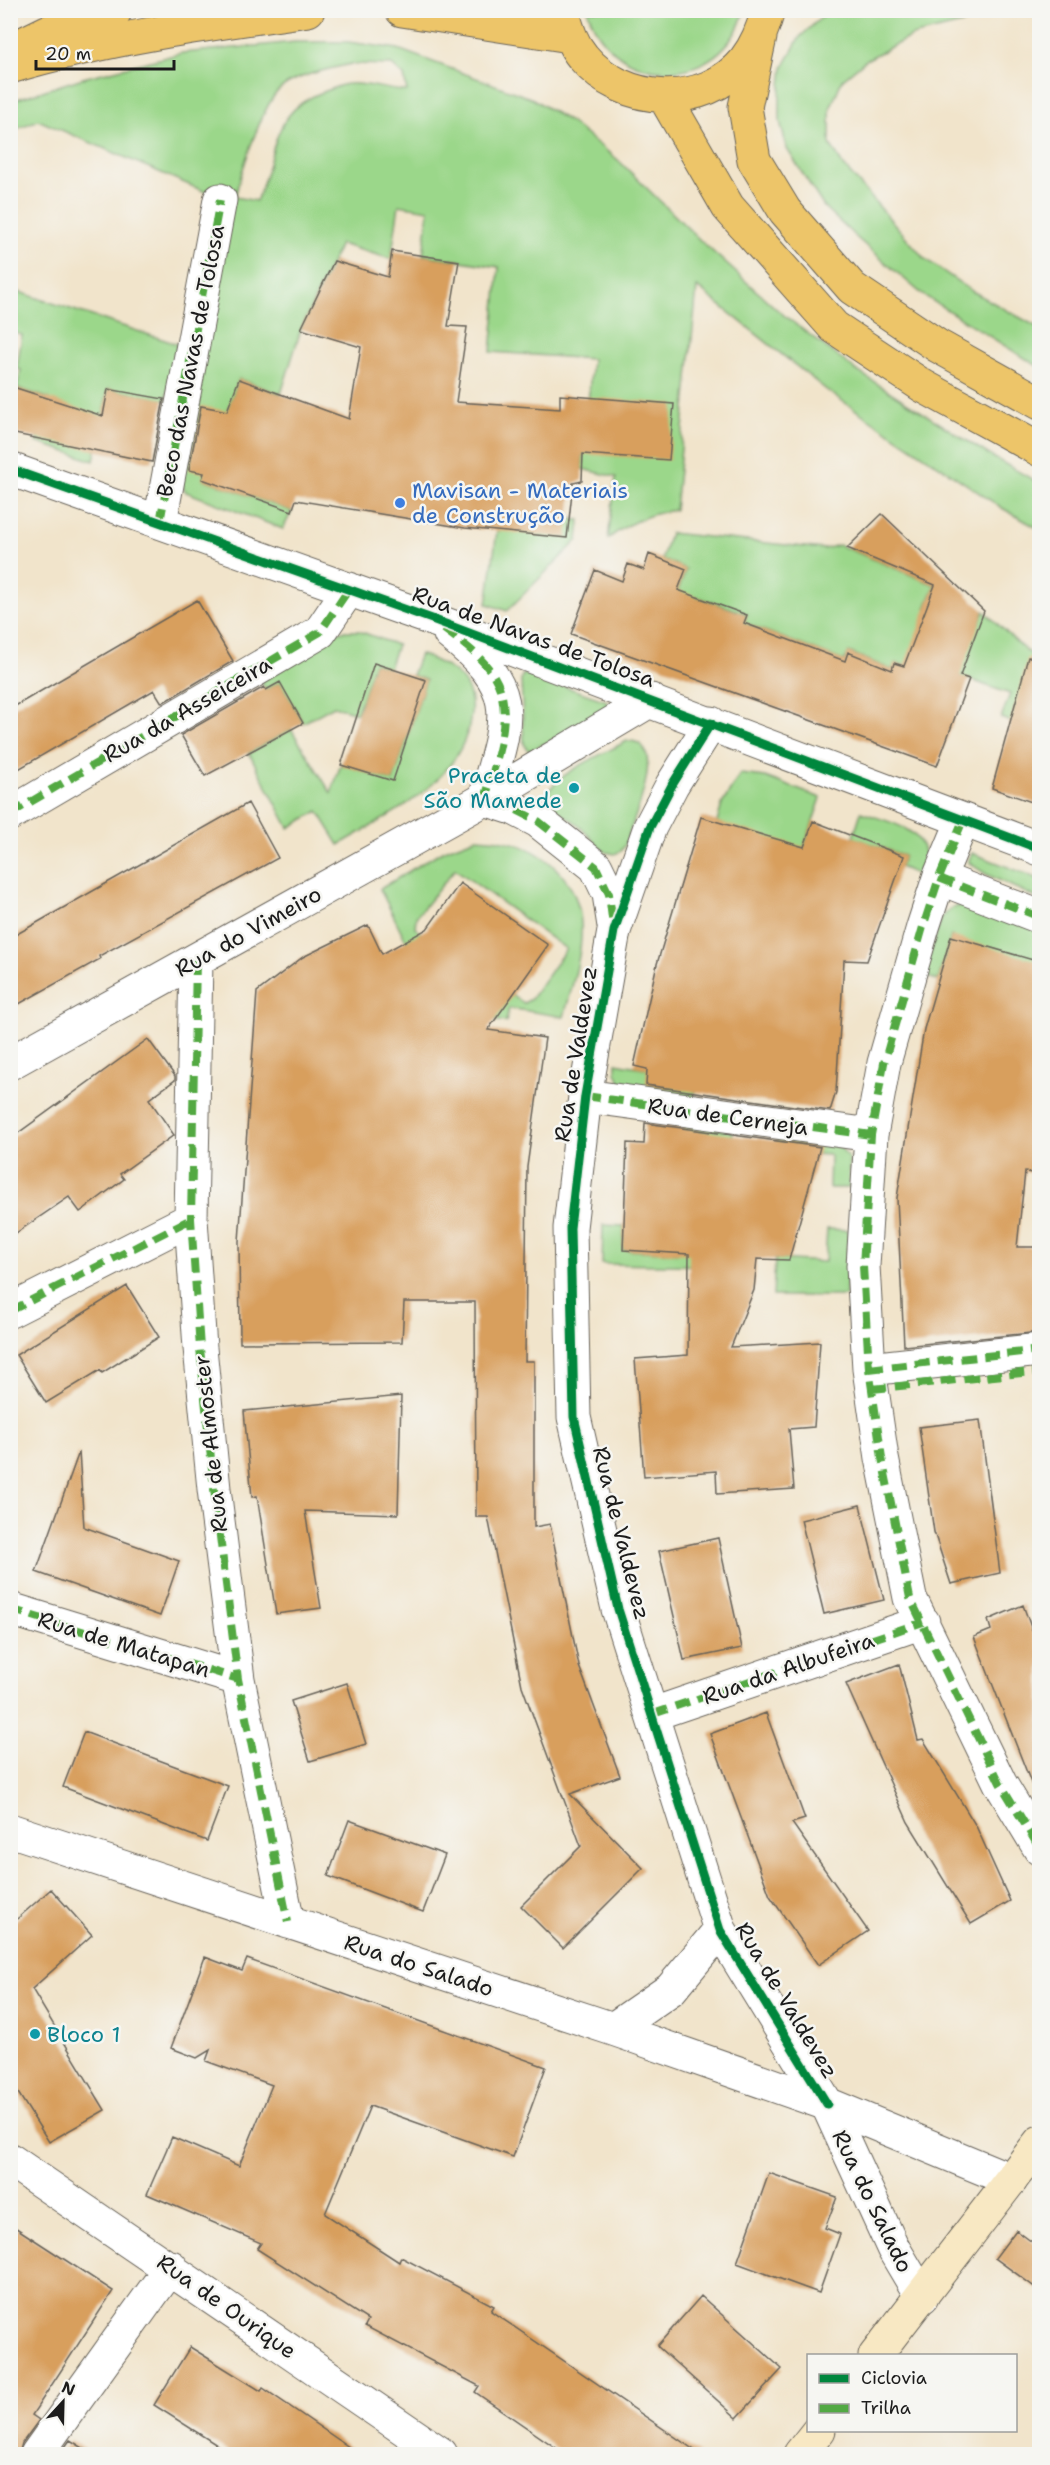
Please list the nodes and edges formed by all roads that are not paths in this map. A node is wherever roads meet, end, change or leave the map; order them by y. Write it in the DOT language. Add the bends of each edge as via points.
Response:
graph roads {
  1 [pos="116,10"];
  2 [pos="308,10"];
  3 [pos="402,10"];
  4 [pos="566,23"];
  5 [pos="764,23"];
  6 [pos="10,50"];
  7 [pos="10,67"];
  8 [pos="664,96"];
  9 [pos="220,200"];
  10 [pos="1040,403"];
  11 [pos="1040,450"];
  12 [pos="10,469"];
  13 [pos="160,522"];
  14 [pos="349,589"];
  15 [pos="432,619"];
  16 [pos="651,700"];
  17 [pos="711,723"];
  18 [pos="485,799"];
  19 [pos="10,814"];
  20 [pos="963,820"];
  21 [pos="1040,849"];
  22 [pos="939,878"];
  23 [pos="1040,917"];
  24 [pos="614,931"];
  25 [pos="196,960"];
  26 [pos="10,1063"];
  27 [pos="585,1096"];
  28 [pos="872,1136"];
  29 [pos="191,1219"];
  30 [pos="10,1311"];
  31 [pos="1040,1350"];
  32 [pos="1040,1371"];
  33 [pos="871,1379"];
  34 [pos="10,1609"];
  35 [pos="922,1622"];
  36 [pos="238,1679"];
  37 [pos="653,1714"];
  38 [pos="10,1830"];
  39 [pos="1040,1849"];
  40 [pos="288,1922"];
  41 [pos="720,1930"];
  42 [pos="613,2029"];
  43 [pos="827,2104"];
  44 [pos="1040,2142"];
  45 [pos="10,2160"];
  46 [pos="1011,2180"];
  47 [pos="171,2267"];
  48 [pos="922,2297"];
  49 [pos="876,2354"];
  50 [pos="817,2432"];
  51 [pos="36,2454"];
  52 [pos="441,2454"];
  53 [pos="800,2454"];
  1 -- 6 [label="main road" via="47,32"];
  2 -- 7 [label="main road" via="196,26"];
  3 -- 4 [label="main road"];
  4 -- 8 [label="main road" via="582,56 598,73 640,94"];
  5 -- 8 [label="main road" via="744,61 721,81 694,93"];
  5 -- 10 [label="main road" via="745,107 754,160 785,211 852,288 938,346"];
  8 -- 11 [label="main road" via="728,207 834,327 922,386"];
  9 -- 13 [label="street, Beco das Navas de Tolosa"];
  12 -- 13 [label="street, Rua de Navas de Tolosa"];
  13 -- 14 [label="street, Rua de Navas de Tolosa"];
  14 -- 15 [label="street, Rua de Navas de Tolosa"];
  14 -- 19 [label="street, Rua da Asseiceira" via="320,632"];
  15 -- 16 [label="street, Rua de Navas de Tolosa"];
  15 -- 18 [label="street" via="470,649 490,670 502,692 503,724"];
  16 -- 17 [label="street, Rua de Navas de Tolosa"];
  16 -- 18 [label="street"];
  17 -- 20 [label="street, Rua de Navas de Tolosa"];
  17 -- 24 [label="street" via="650,827"];
  18 -- 24 [label="street" via="538,821 596,867 609,894"];
  18 -- 25 [label="street, Rua do Vimeiro"];
  20 -- 21 [label="street, Rua de Navas de Tolosa"];
  20 -- 22 [label="street"];
  22 -- 23 [label="street"];
  22 -- 28 [label="street" via="885,1063"];
  24 -- 27 [label="street, Rua de Valdevez"];
  25 -- 26 [label="street, Rua do Vimeiro"];
  25 -- 29 [label="street, Rua de Almoster"];
  27 -- 28 [label="street, Rua de Cerneja"];
  27 -- 37 [label="street, Rua de Valdevez" via="570,1228 574,1417 618,1609"];
  28 -- 33 [label="street" via="863,1266"];
  29 -- 30 [label="street"];
  29 -- 36 [label="street, Rua de Almoster" via="212,1478"];
  31 -- 33 [label="street"];
  32 -- 33 [label="street"];
  33 -- 35 [label="street" via="882,1458 910,1598"];
  34 -- 36 [label="street, Rua de Matapan"];
  35 -- 37 [label="street, Rua da Albufeira"];
  35 -- 39 [label="street" via="1000,1783"];
  36 -- 40 [label="street, Rua de Almoster"];
  37 -- 41 [label="street, Rua de Valdevez"];
  38 -- 40 [label="street, Rua do Salado"];
  40 -- 42 [label="street, Rua do Salado"];
  41 -- 42 [label="street, Rua de Valdevez" via="671,1989"];
  41 -- 43 [label="street, Rua de Valdevez"];
  42 -- 43 [label="street, Rua do Salado"];
  43 -- 46 [label="street, Rua do Salado"];
  43 -- 48 [label="street, Rua do Salado" via="893,2248"];
  44 -- 46 [label="main road"];
  45 -- 47 [label="street, Rua de Ourique"];
  46 -- 48 [label="main road"];
  47 -- 51 [label="street"];
  47 -- 52 [label="street, Rua de Ourique"];
  48 -- 49 [label="main road"];
  50 -- 53 [label="main road"];
}
